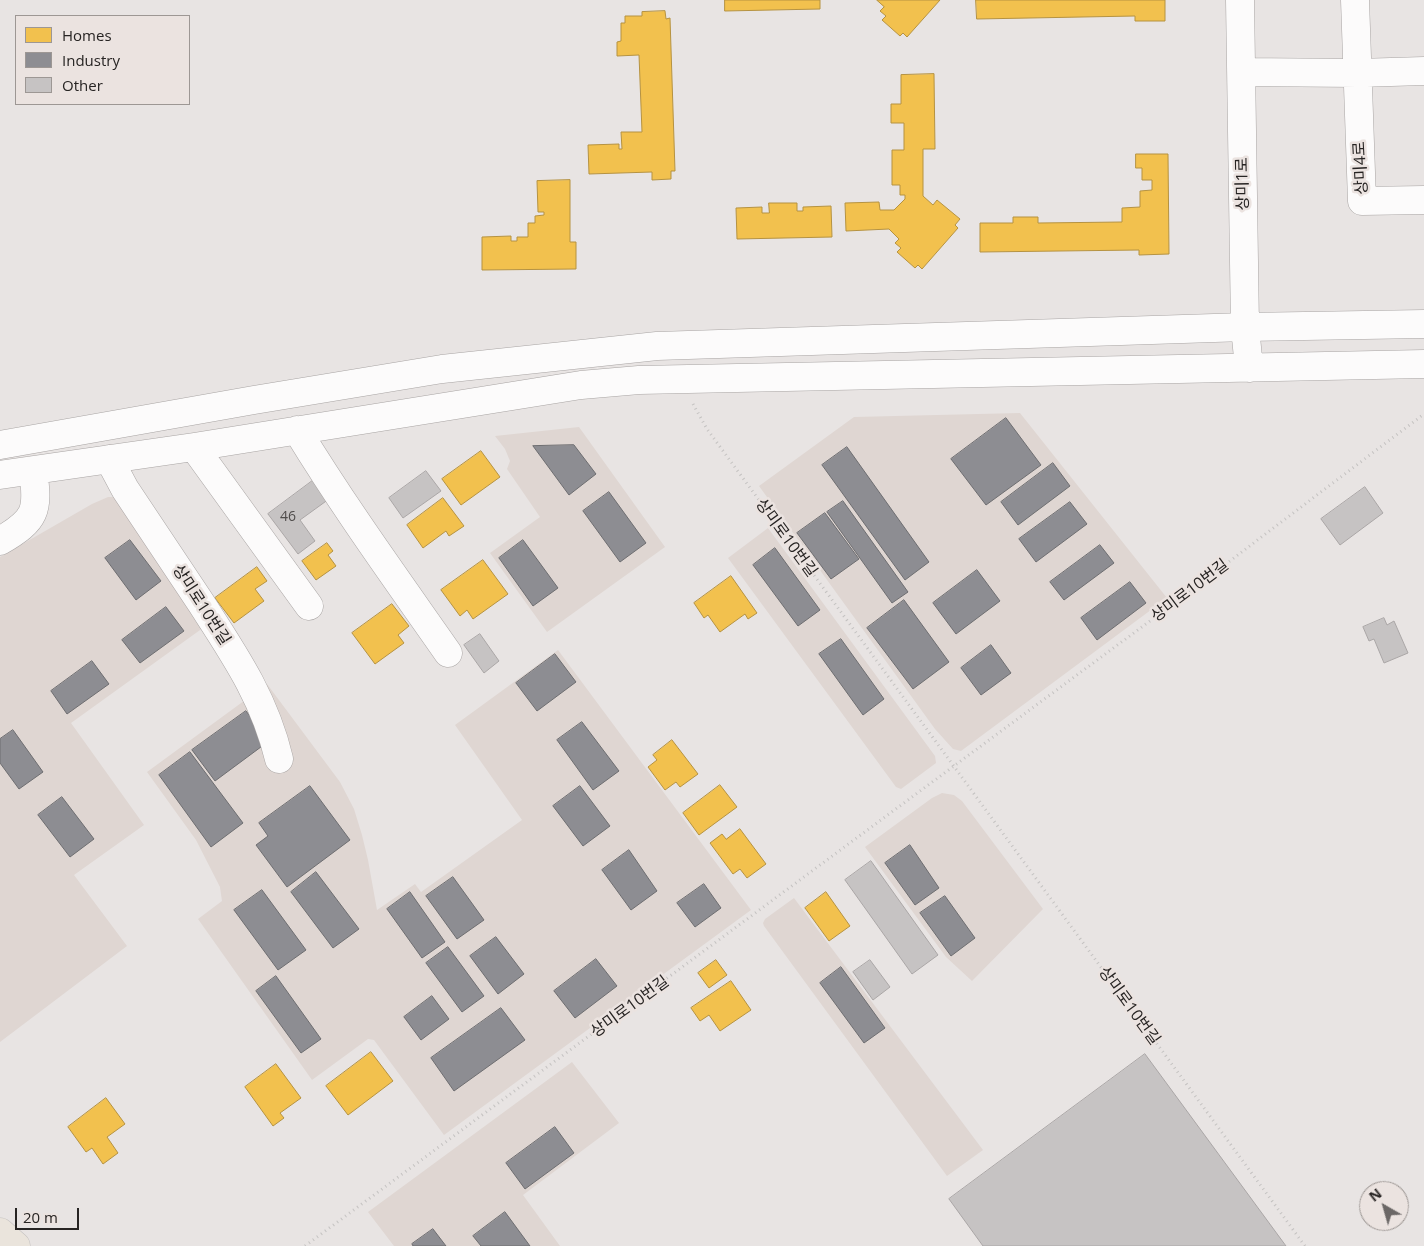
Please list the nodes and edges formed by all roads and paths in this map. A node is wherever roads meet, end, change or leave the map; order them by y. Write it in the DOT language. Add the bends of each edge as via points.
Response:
graph roads {
  1 [pos="1240,0"];
  2 [pos="1355,0"];
  3 [pos="1424,71"];
  4 [pos="1242,72"];
  5 [pos="1358,73"];
  6 [pos="1424,200"];
  7 [pos="1424,324"];
  8 [pos="1245,327"];
  9 [pos="1424,364"];
  10 [pos="1249,368"];
  11 [pos="682,378"];
  12 [pos="1424,414"];
  13 [pos="297,430"];
  14 [pos="0,445"];
  15 [pos="194,447"];
  16 [pos="109,459"];
  17 [pos="34,470"];
  18 [pos="0,475"];
  19 [pos="0,541"];
  20 [pos="309,606"];
  21 [pos="448,653"];
  22 [pos="279,759"];
  23 [pos="953,766"];
  24 [pos="0,1232"];
  25 [pos="16,1246"];
  26 [pos="305,1246"];
  27 [pos="1305,1246"];
  1 -- 4 [label="street, 상미1로"];
  2 -- 5 [label="street, 상미4로"];
  3 -- 5 [label="street"];
  4 -- 5 [label="street"];
  4 -- 8 [label="street, 상미1로"];
  5 -- 6 [label="street, 상미4로" via="1362,202"];
  7 -- 8 [label="street"];
  8 -- 10 [label="street, 상미1로"];
  8 -- 14 [label="street" via="638,348 442,369"];
  9 -- 10 [label="street"];
  10 -- 11 [label="street"];
  11 -- 13 [label="street" via="581,385"];
  11 -- 23 [label="path, 상미로10번길" via="707,429"];
  12 -- 23 [label="path, 상미로10번길"];
  13 -- 15 [label="street"];
  13 -- 21 [label="street"];
  15 -- 16 [label="street"];
  15 -- 20 [label="street"];
  16 -- 17 [label="street"];
  16 -- 22 [label="street, 상미로10번길" via="125,489 246,674 265,711"];
  17 -- 18 [label="street"];
  17 -- 19 [label="street" via="37,496 32,516"];
  23 -- 26 [label="path, 상미로10번길"];
  23 -- 27 [label="path, 상미로10번길"];
  24 -- 25 [label="main road"];
}
